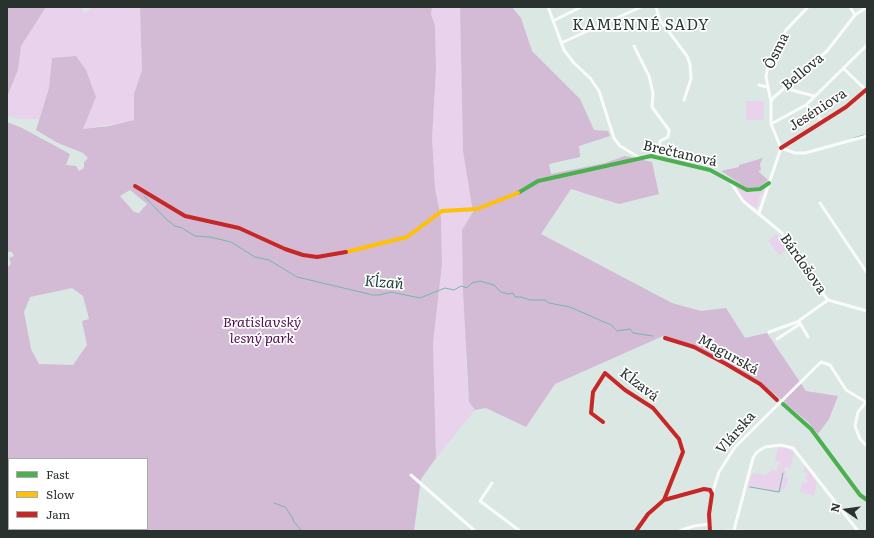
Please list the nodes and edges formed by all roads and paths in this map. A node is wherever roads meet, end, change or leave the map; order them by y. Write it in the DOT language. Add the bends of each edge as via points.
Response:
graph roads {
  1 [pos="549,7"];
  2 [pos="580,7"];
  3 [pos="641,7"];
  4 [pos="656,7"];
  5 [pos="808,7"];
  6 [pos="850,7"];
  7 [pos="867,7"];
  8 [pos="855,15"];
  9 [pos="553,21"];
  10 [pos="561,43"];
  11 [pos="867,45"];
  12 [pos="634,46"];
  13 [pos="843,68"];
  14 [pos="759,85"];
  15 [pos="767,86"];
  16 [pos="784,88"];
  17 [pos="866,90"];
  18 [pos="814,96"];
  19 [pos="684,100"];
  20 [pos="771,102"];
  21 [pos="806,105"];
  22 [pos="823,122"];
  23 [pos="771,124"];
  24 [pos="867,136"];
  25 [pos="781,148"];
  26 [pos="640,158"];
  27 [pos="658,158"];
  28 [pos="728,178"];
  29 [pos="769,183"];
  30 [pos="135,186"];
  31 [pos="820,203"];
  32 [pos="759,213"];
  33 [pos="867,273"];
  34 [pos="828,300"];
  35 [pos="867,311"];
  36 [pos="800,322"];
  37 [pos="769,332"];
  38 [pos="808,336"];
  39 [pos="665,338"];
  40 [pos="777,339"];
  41 [pos="776,400"];
  42 [pos="867,401"];
  43 [pos="783,404"];
  44 [pos="603,422"];
  45 [pos="867,446"];
  46 [pos="410,475"];
  47 [pos="492,482"];
  48 [pos="712,494"];
  49 [pos="664,500"];
  50 [pos="867,500"];
  51 [pos="709,524"];
  52 [pos="734,530"];
  53 [pos="475,531"];
  54 [pos="520,531"];
  55 [pos="636,531"];
  56 [pos="679,531"];
  57 [pos="710,531"];
  58 [pos="726,531"];
  59 [pos="744,531"];
  60 [pos="858,531"];
  1 -- 9 [label="street, Brečtanová"];
  2 -- 9 [label="street"];
  3 -- 10 [label="street"];
  4 -- 19 [label="street" via="662,23 687,56 690,64 691,79"];
  5 -- 15 [label="street, Ôsma" via="782,35 768,65"];
  6 -- 8 [label="street"];
  7 -- 8 [label="street, Bellova"];
  8 -- 16 [label="street, Bellova" via="827,52"];
  9 -- 10 [label="street, Brečtanová"];
  10 -- 26 [label="street, Brečtanová" via="570,59 596,86 602,96 614,138 620,146"];
  11 -- 13 [label="street"];
  12 -- 27 [label="street" via="649,76 653,94 652,107 670,130 668,137 660,141"];
  13 -- 17 [label="street"];
  13 -- 18 [label="street"];
  14 -- 15 [label="street"];
  15 -- 20 [label="street, Ôsma"];
  16 -- 18 [label="street"];
  16 -- 20 [label="street, Bellova"];
  17 -- 22 [label="street, Jeséniova"];
  18 -- 21 [label="street"];
  20 -- 23 [label="street, Bellova"];
  21 -- 22 [label="street"];
  21 -- 23 [label="street"];
  22 -- 25 [label="street, Jeséniova"];
  23 -- 25 [label="street, Bellova"];
  24 -- 25 [label="street" via="806,153"];
  25 -- 29 [label="street"];
  26 -- 27 [label="street, Brečtanová"];
  26 -- 30 [label="street" via="538,181 521,192 478,209 442,211 407,237 363,249 317,257 285,249 239,228 185,216"];
  27 -- 28 [label="street, Brečtanová" via="710,170"];
  28 -- 29 [label="street, Brečtanová" via="752,191"];
  28 -- 32 [label="street, Brečtanová" via="743,201"];
  29 -- 32 [label="street"];
  31 -- 33 [label="street"];
  32 -- 34 [label="street, Bárdošova" via="782,233 804,270"];
  34 -- 35 [label="street, Bárdošova"];
  34 -- 36 [label="street, Bárdošova"];
  36 -- 37 [label="street, Bárdošova"];
  36 -- 38 [label="street"];
  36 -- 40 [label="street, Bárdošova"];
  39 -- 41 [label="street, Magurská" via="694,347 726,364 760,384"];
  42 -- 45 [label="street" via="858,412 855,426 860,439"];
  42 -- 48 [label="street, Vlárska" via="846,390 830,365 823,361 759,422 727,458"];
  43 -- 50 [label="street" via="811,429"];
  44 -- 49 [label="street, Kĺzavá" via="591,413 594,392 605,373 653,408 681,442 683,452"];
  46 -- 53 [label="street"];
  47 -- 54 [label="street" via="480,501"];
  48 -- 49 [label="street" via="710,490 704,489"];
  48 -- 51 [label="street, Vlárska"];
  49 -- 55 [label="street" via="648,514"];
  51 -- 56 [label="street"];
  51 -- 57 [label="street, Vlárska"];
  52 -- 58 [label="street"];
  52 -- 59 [label="street"];
  52 -- 60 [label="street" via="753,458 765,447 781,445 793,448"];
}
